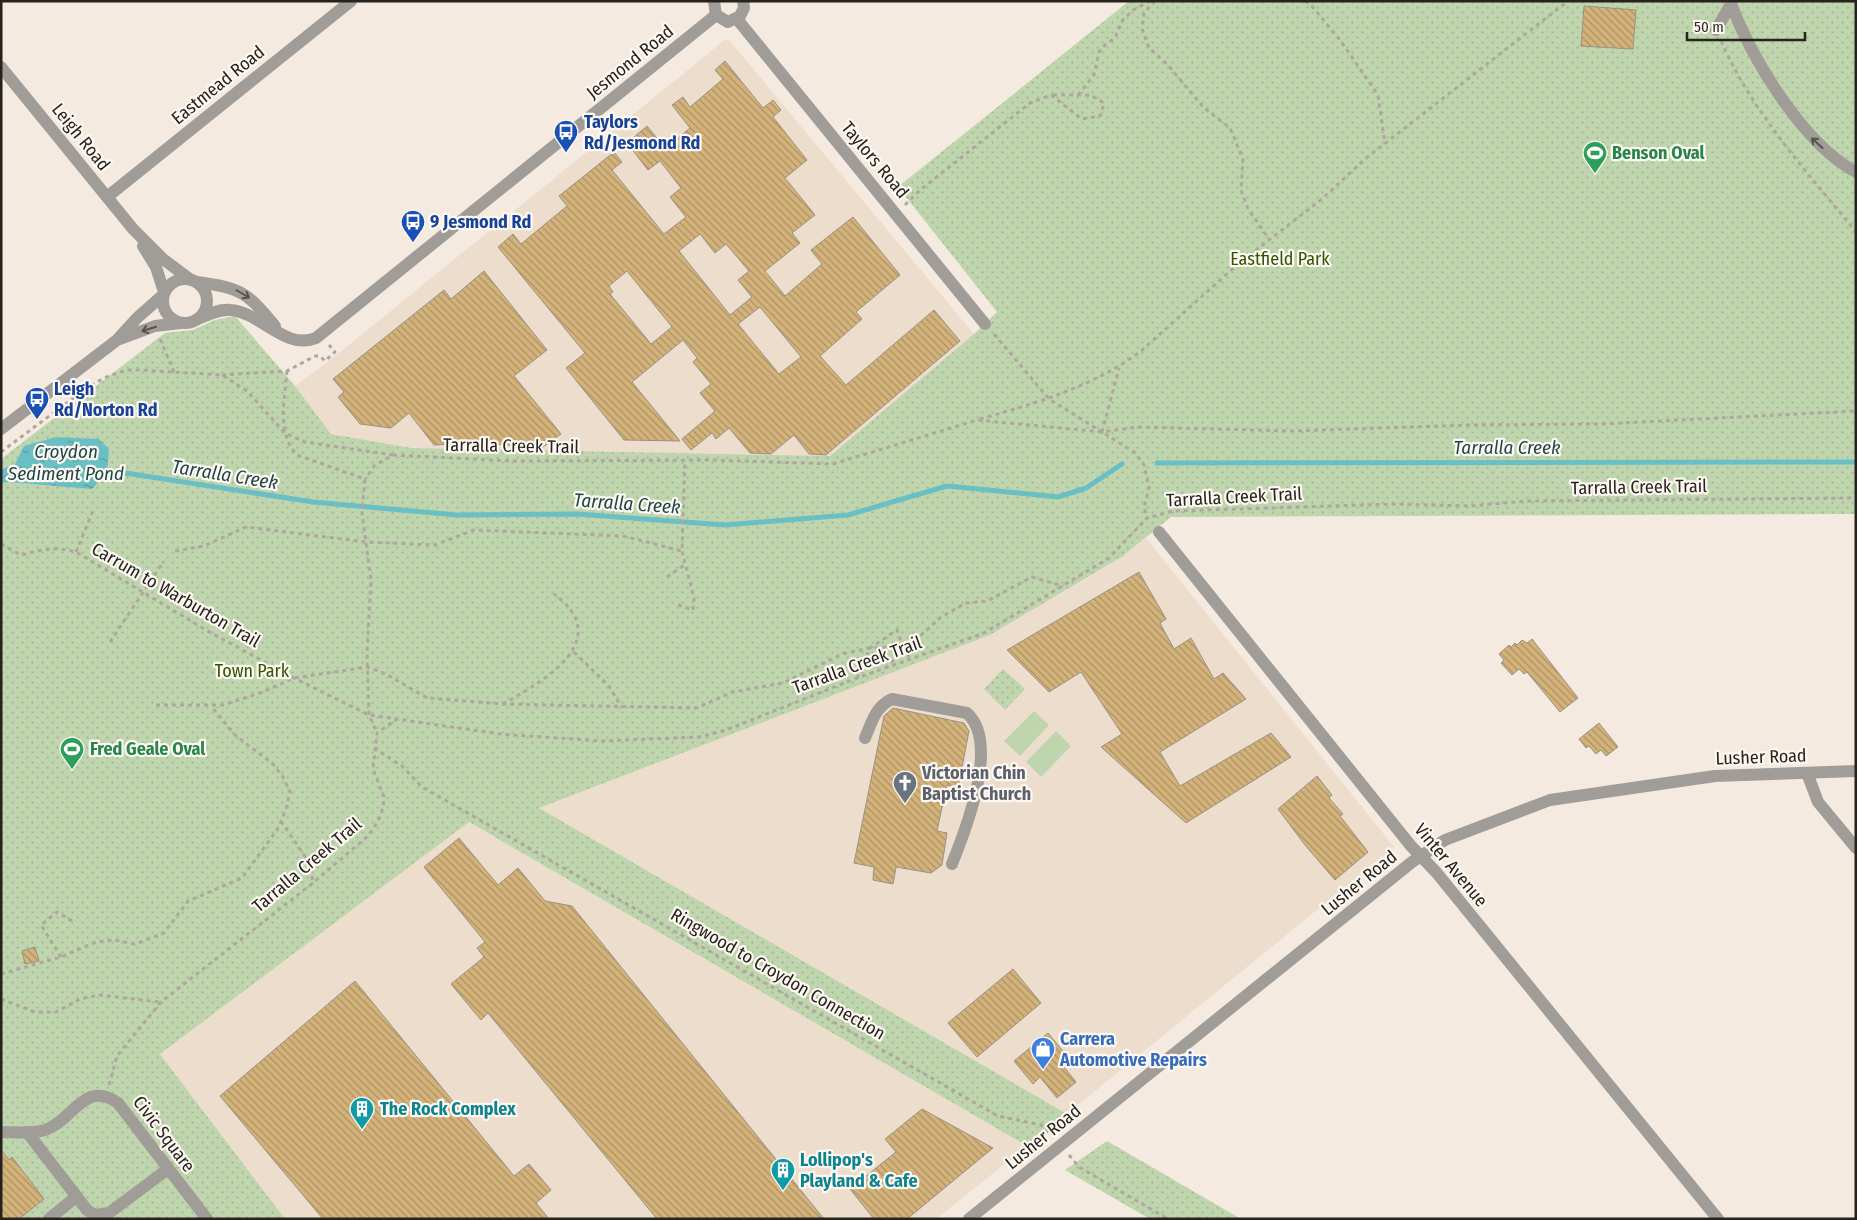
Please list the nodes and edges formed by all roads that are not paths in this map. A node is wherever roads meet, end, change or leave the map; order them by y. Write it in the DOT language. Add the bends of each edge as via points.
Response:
graph roads {
  1 [pos="351,1"];
  2 [pos="714,1"];
  3 [pos="743,1"];
  4 [pos="1731,2"];
  5 [pos="716,15"];
  6 [pos="737,19"];
  7 [pos="1716,30"];
  8 [pos="1,67"];
  9 [pos="1856,172"];
  10 [pos="107,197"];
  11 [pos="133,229"];
  12 [pos="194,281"];
  13 [pos="164,294"];
  14 [pos="200,318"];
  15 [pos="183,323"];
  16 [pos="985,324"];
  17 [pos="280,333"];
  18 [pos="117,340"];
  19 [pos="1,429"];
  20 [pos="1159,532"];
  21 [pos="865,738"];
  22 [pos="1856,770"];
  23 [pos="1806,773"];
  24 [pos="1856,848"];
  25 [pos="1422,856"];
  26 [pos="952,864"];
  27 [pos="1,1132"];
  28 [pos="28,1132"];
  29 [pos="168,1169"];
  30 [pos="76,1197"];
  31 [pos="50,1219"];
  32 [pos="206,1219"];
  33 [pos="969,1219"];
  34 [pos="1718,1219"];
  1 -- 10 [label="street, Eastmead Road"];
  2 -- 5 [label="street"];
  3 -- 6 [label="street" via="743,12"];
  4 -- 7 [label="street"];
  9 -- 4 [label="street, one-way" via="1844,166 1809,135 1772,81 1738,22"];
  5 -- 6 [label="street" via="723,21"];
  5 -- 17 [label="street, Jesmond Road" via="320,335 307,342 299,342"];
  6 -- 16 [label="street, Taylors Road"];
  8 -- 10 [label="street, Leigh Road"];
  10 -- 11 [label="street, Leigh Road"];
  11 -- 12 [label="street, Leigh Road" via="163,259"];
  11 -- 13 [label="street, Leigh Road" via="156,267"];
  12 -- 13 [label="street" via="178,280"];
  12 -- 14 [label="street" via="202,287 207,299"];
  12 -- 17 [label="street, Jesmond Road, one-way" via="238,290 252,299"];
  13 -- 15 [label="street" via="164,311"];
  13 -- 18 [label="street"];
  14 -- 15 [label="street"];
  14 -- 17 [label="street, Jesmond Road" via="228,309 244,312"];
  15 -- 18 [label="street, one-way" via="155,326"];
  18 -- 19 [label="street"];
  20 -- 25 [label="street, Vinter Avenue"];
  21 -- 26 [label="street" via="875,712 892,699 967,713 974,719 982,746 979,773 967,828"];
  22 -- 23 [label="street, Lusher Road"];
  23 -- 24 [label="street" via="1818,802"];
  23 -- 25 [label="street, Lusher Road" via="1715,776 1550,800 1452,837"];
  25 -- 33 [label="street, Lusher Road"];
  25 -- 34 [label="street, Vinter Avenue"];
  27 -- 28 [label="street, Civic Square"];
  28 -- 29 [label="street, Civic Square" via="46,1129 96,1094 107,1095 118,1103"];
  28 -- 30 [label="street"];
  29 -- 30 [label="street" via="103,1216 87,1210"];
  29 -- 32 [label="street, Civic Square"];
  30 -- 31 [label="street"];
}
